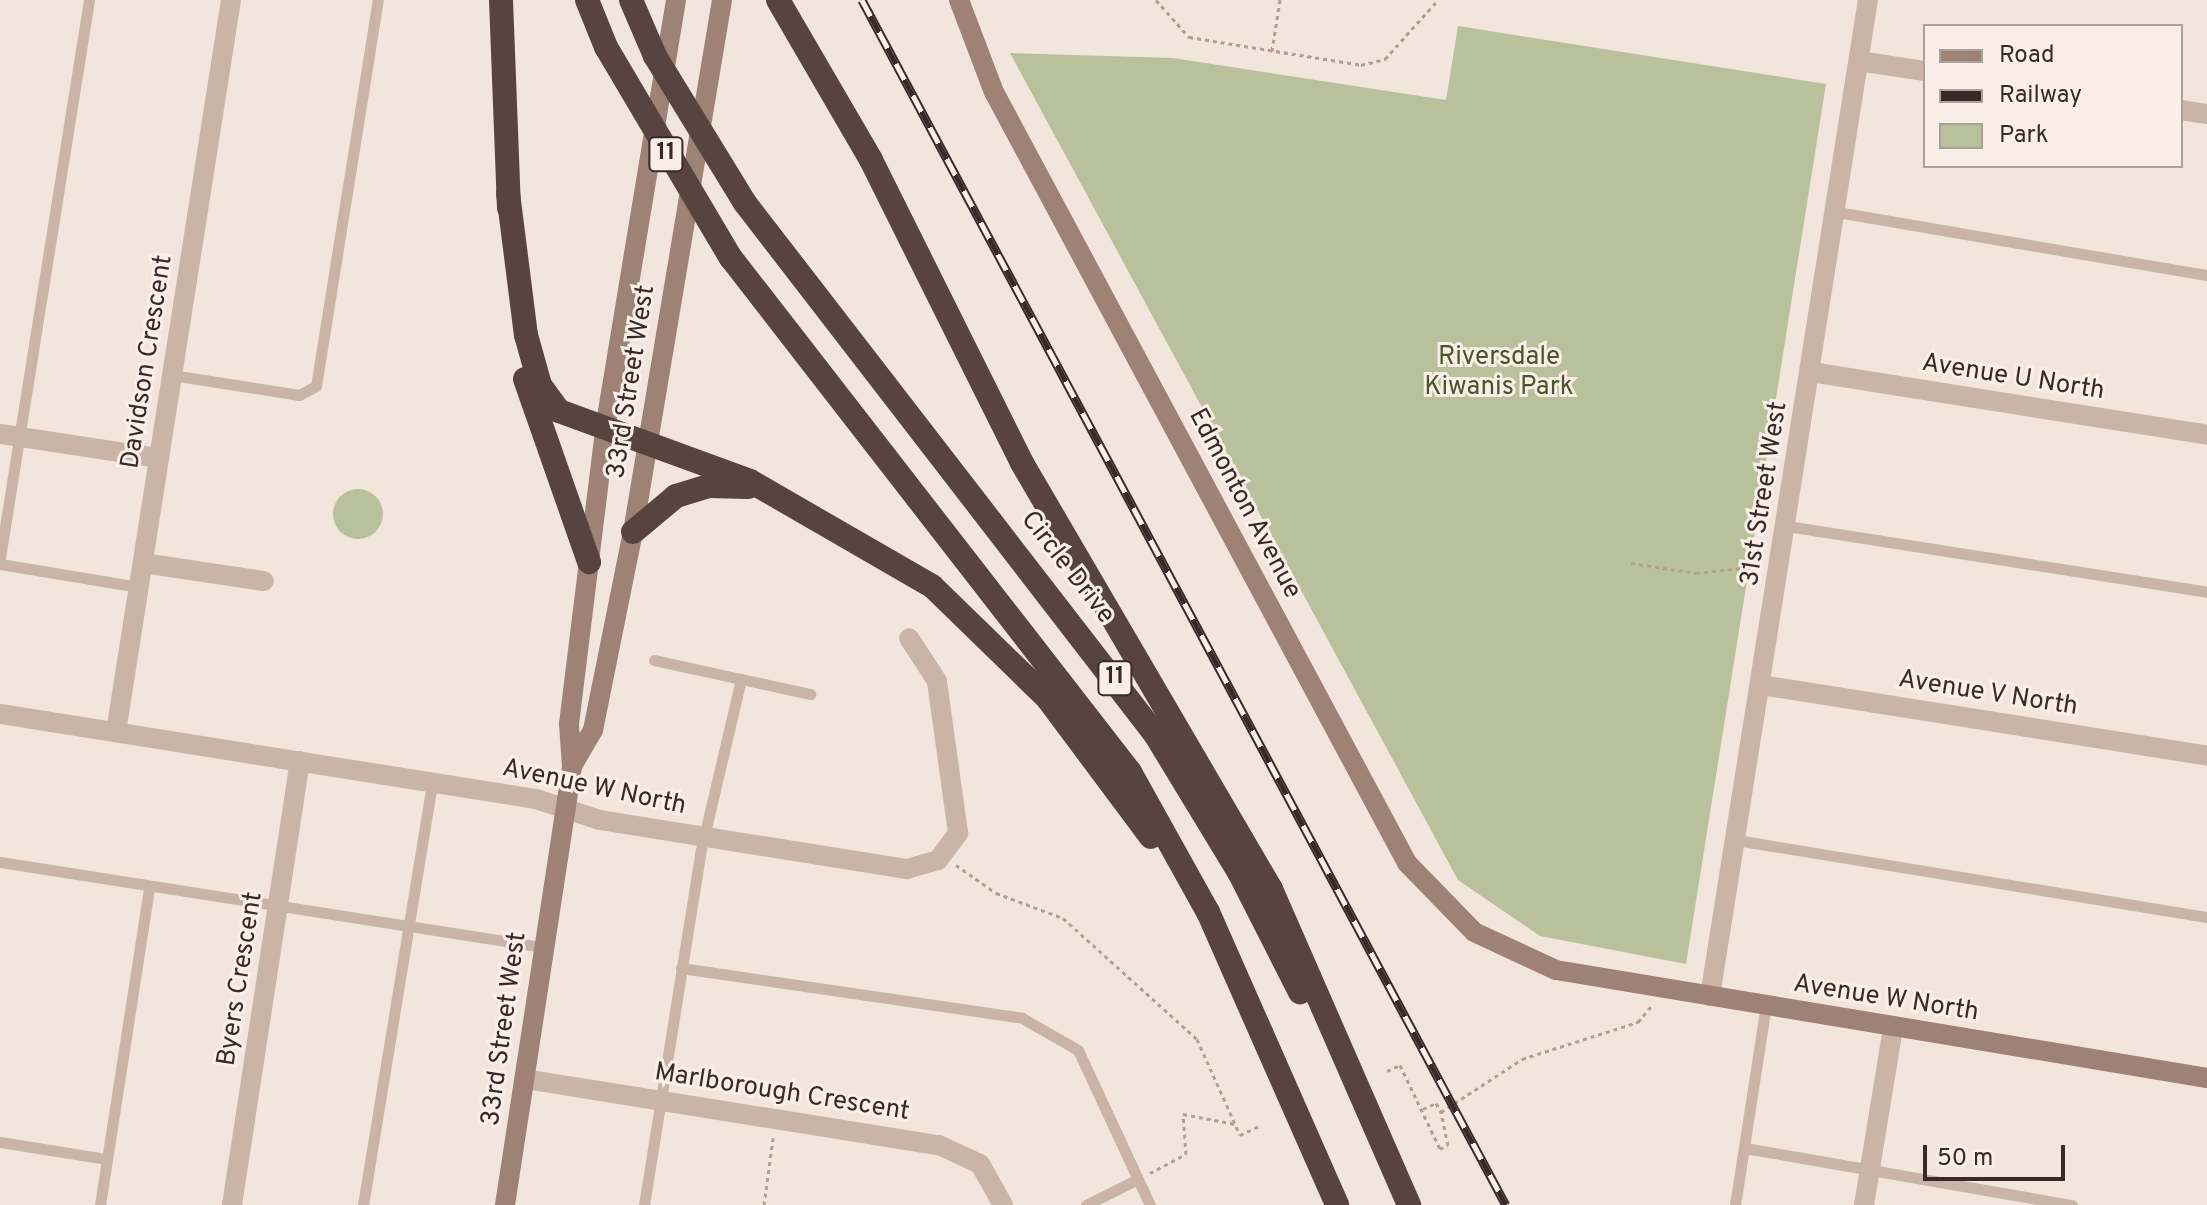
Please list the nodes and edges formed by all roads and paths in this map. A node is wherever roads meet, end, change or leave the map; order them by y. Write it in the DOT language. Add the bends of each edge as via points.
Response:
graph roads {
  1 [pos="89,0"];
  2 [pos="231,0"];
  3 [pos="378,0"];
  4 [pos="501,0"];
  5 [pos="587,0"];
  6 [pos="631,0"];
  7 [pos="676,0"];
  8 [pos="722,0"];
  9 [pos="778,0"];
  10 [pos="792,0"];
  11 [pos="959,0"];
  12 [pos="1156,0"];
  13 [pos="1280,0"];
  14 [pos="1438,0"];
  15 [pos="1868,0"];
  16 [pos="812,48"];
  17 [pos="1272,51"];
  18 [pos="1859,61"];
  19 [pos="1923,71"];
  20 [pos="2183,110"];
  21 [pos="2207,114"];
  22 [pos="508,193"];
  23 [pos="1837,212"];
  24 [pos="2207,275"];
  25 [pos="1811,372"];
  26 [pos="172,375"];
  27 [pos="605,429"];
  28 [pos="10,435"];
  29 [pos="2207,435"];
  30 [pos="650,441"];
  31 [pos="159,458"];
  32 [pos="788,499"];
  33 [pos="1787,526"];
  34 [pos="633,532"];
  35 [pos="0,561"];
  36 [pos="589,562"];
  37 [pos="143,563"];
  38 [pos="1631,563"];
  39 [pos="1780,568"];
  40 [pos="264,581"];
  41 [pos="139,587"];
  42 [pos="2207,592"];
  43 [pos="909,638"];
  44 [pos="654,660"];
  45 [pos="741,679"];
  46 [pos="1761,685"];
  47 [pos="810,694"];
  48 [pos="0,714"];
  49 [pos="116,732"];
  50 [pos="2207,756"];
  51 [pos="300,761"];
  52 [pos="572,766"];
  53 [pos="432,782"];
  54 [pos="565,810"];
  55 [pos="704,839"];
  56 [pos="1736,840"];
  57 [pos="943,856"];
  58 [pos="0,862"];
  59 [pos="149,887"];
  60 [pos="278,906"];
  61 [pos="1208,912"];
  62 [pos="2207,917"];
  63 [pos="409,927"];
  64 [pos="543,947"];
  65 [pos="681,968"];
  66 [pos="1556,970"];
  67 [pos="1658,989"];
  68 [pos="1710,996"];
  69 [pos="1766,1005"];
  70 [pos="1893,1027"];
  71 [pos="1387,1071"];
  72 [pos="2207,1078"];
  73 [pos="525,1079"];
  74 [pos="659,1100"];
  75 [pos="1423,1110"];
  76 [pos="1441,1112"];
  77 [pos="1235,1124"];
  78 [pos="1259,1126"];
  79 [pos="773,1139"];
  80 [pos="0,1142"];
  81 [pos="1745,1148"];
  82 [pos="106,1159"];
  83 [pos="1869,1172"];
  84 [pos="1136,1180"];
  85 [pos="100,1205"];
  86 [pos="232,1205"];
  87 [pos="363,1205"];
  88 [pos="505,1205"];
  89 [pos="644,1205"];
  90 [pos="764,1205"];
  91 [pos="1003,1205"];
  92 [pos="1086,1205"];
  93 [pos="1150,1205"];
  94 [pos="1337,1205"];
  95 [pos="1408,1205"];
  96 [pos="1735,1205"];
  97 [pos="1864,1205"];
  98 [pos="2072,1205"];
  1 -- 28 [label="lane"];
  2 -- 26 [label="street, Davidson Crescent"];
  3 -- 26 [label="lane" via="316,386 299,395"];
  4 -- 22 [label="highway"];
  5 -- 61 [label="highway, 11, bridge" via="606,47 731,258 1055,668 1130,772"];
  6 -- 95 [label="highway, Circle Drive / 11, bridge" via="655,56 745,203 1155,734 1239,872"];
  7 -- 27 [label="main road, 33rd Street West"];
  8 -- 30 [label="main road, 33rd Street West"];
  9 -- 16 [label="highway"];
  10 -- 16 [label="highway"];
  11 -- 66 [label="main road, Edmonton Avenue" via="994,92 1407,863 1474,932"];
  12 -- 17 [label="path" via="1189,37"];
  13 -- 17 [label="path"];
  14 -- 17 [label="path" via="1385,59 1361,65"];
  15 -- 18 [label="street, 31st Street West"];
  16 -- 95 [label="highway" via="1022,463 1271,889"];
  18 -- 19 [label="street"];
  18 -- 23 [label="street, 31st Street West"];
  20 -- 21 [label="street"];
  22 -- 27 [label="highway" via="526,335 540,385 559,411"];
  22 -- 36 [label="highway" via="521,365"];
  23 -- 24 [label="lane"];
  23 -- 25 [label="street, 31st Street West"];
  25 -- 29 [label="street, Avenue U North"];
  25 -- 33 [label="street, 31st Street West"];
  26 -- 31 [label="street, Davidson Crescent"];
  27 -- 30 [label="highway"];
  27 -- 36 [label="main road, 33rd Street West"];
  28 -- 31 [label="street"];
  28 -- 35 [label="lane"];
  30 -- 32 [label="highway"];
  30 -- 34 [label="main road, 33rd Street West"];
  31 -- 37 [label="street, Davidson Crescent"];
  32 -- 34 [label="highway" via="741,486 708,486 662,503"];
  32 -- 61 [label="highway" via="906,567 998,646 1048,699"];
  33 -- 39 [label="street, 31st Street West"];
  33 -- 42 [label="lane"];
  34 -- 52 [label="main road, 33rd Street West" via="593,730"];
  35 -- 41 [label="lane"];
  36 -- 52 [label="main road, 33rd Street West" via="569,724"];
  37 -- 40 [label="street"];
  37 -- 41 [label="street, Davidson Crescent"];
  38 -- 39 [label="path" via="1696,573"];
  39 -- 46 [label="street, 31st Street West"];
  41 -- 49 [label="street, Davidson Crescent"];
  43 -- 57 [label="street" via="937,681 958,833"];
  44 -- 45 [label="lane"];
  45 -- 47 [label="lane"];
  45 -- 55 [label="lane"];
  46 -- 50 [label="street, Avenue V North"];
  46 -- 56 [label="street, 31st Street West"];
  48 -- 49 [label="street, Avenue W North"];
  49 -- 51 [label="street, Avenue W North"];
  51 -- 53 [label="street, Avenue W North"];
  51 -- 60 [label="street, Byers Crescent"];
  52 -- 54 [label="main road, 33rd Street West"];
  53 -- 54 [label="street, Avenue W North"];
  53 -- 63 [label="lane"];
  54 -- 55 [label="street, Avenue W North"];
  54 -- 64 [label="main road, 33rd Street West"];
  55 -- 57 [label="street, Avenue W North" via="898,868"];
  55 -- 65 [label="lane"];
  56 -- 62 [label="lane"];
  56 -- 68 [label="street, 31st Street West"];
  57 -- 77 [label="path" via="996,893 1063,918 1194,1035"];
  58 -- 59 [label="lane"];
  59 -- 60 [label="lane"];
  59 -- 82 [label="lane"];
  60 -- 63 [label="lane"];
  60 -- 86 [label="street, Byers Crescent"];
  61 -- 94 [label="highway, 11"];
  63 -- 64 [label="lane"];
  63 -- 87 [label="lane"];
  64 -- 73 [label="main road, 33rd Street West"];
  65 -- 74 [label="lane"];
  65 -- 84 [label="lane" via="1022,1018 1078,1050"];
  66 -- 67 [label="main road, Avenue W North"];
  67 -- 68 [label="main road, Avenue W North"];
  67 -- 76 [label="path" via="1638,1022 1522,1059"];
  68 -- 69 [label="main road, Avenue W North"];
  69 -- 70 [label="main road, Avenue W North"];
  69 -- 81 [label="lane"];
  70 -- 72 [label="main road, Avenue W North"];
  70 -- 83 [label="street"];
  71 -- 75 [label="path" via="1400,1065"];
  73 -- 74 [label="street, Marlborough Crescent"];
  73 -- 88 [label="main road, 33rd Street West"];
  74 -- 89 [label="lane"];
  74 -- 91 [label="street, Marlborough Crescent" via="939,1145 980,1164"];
  75 -- 76 [label="path" via="1436,1103"];
  75 -- 76 [label="path" via="1440,1149 1448,1145"];
  77 -- 78 [label="path" via="1240,1135"];
  77 -- 84 [label="path" via="1183,1114 1184,1158"];
  79 -- 90 [label="path"];
  80 -- 82 [label="lane"];
  81 -- 83 [label="lane"];
  81 -- 96 [label="lane"];
  82 -- 85 [label="lane"];
  83 -- 97 [label="street"];
  83 -- 98 [label="lane"];
  84 -- 92 [label="lane"];
  84 -- 93 [label="lane"];
}
